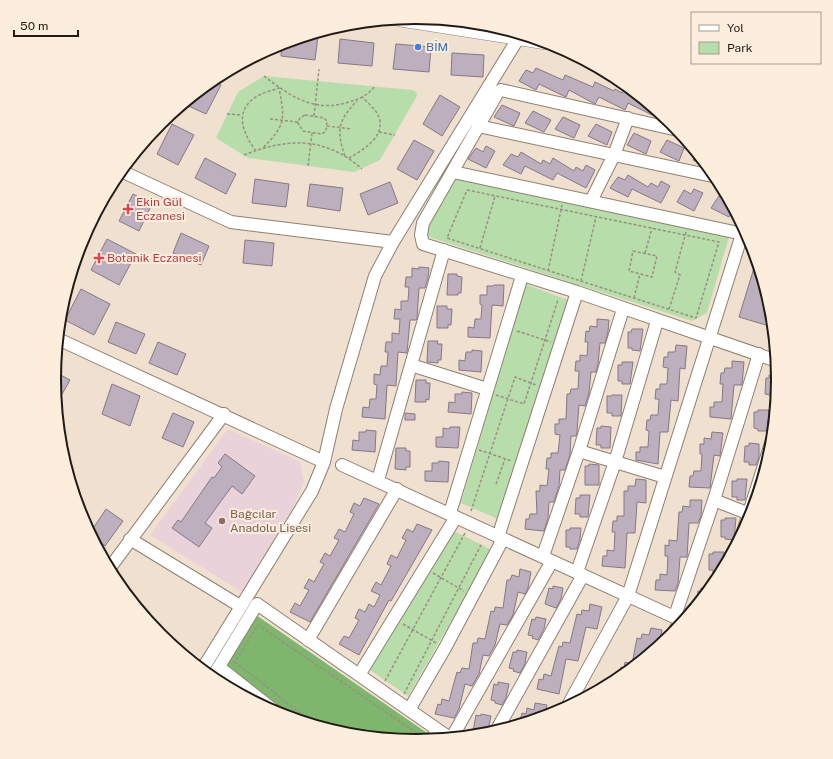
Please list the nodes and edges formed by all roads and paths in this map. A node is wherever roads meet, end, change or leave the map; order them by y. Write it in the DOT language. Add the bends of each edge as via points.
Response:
graph roads {
  1 [pos="441,25"];
  2 [pos="501,34"];
  3 [pos="518,39"];
  4 [pos="319,69"];
  5 [pos="264,76"];
  6 [pos="375,86"];
  7 [pos="279,88"];
  8 [pos="362,98"];
  9 [pos="359,99"];
  10 [pos="315,105"];
  11 [pos="227,114"];
  12 [pos="242,115"];
  13 [pos="314,116"];
  14 [pos="628,118"];
  15 [pos="270,119"];
  16 [pos="283,120"];
  17 [pos="298,122"];
  18 [pos="327,126"];
  19 [pos="478,126"];
  20 [pos="667,127"];
  21 [pos="339,128"];
  22 [pos="351,129"];
  23 [pos="379,132"];
  24 [pos="312,133"];
  25 [pos="395,134"];
  26 [pos="311,143"];
  27 [pos="262,149"];
  28 [pos="256,151"];
  29 [pos="244,155"];
  30 [pos="614,155"];
  31 [pos="345,157"];
  32 [pos="349,159"];
  33 [pos="308,166"];
  34 [pos="362,169"];
  35 [pos="453,172"];
  36 [pos="127,174"];
  37 [pos="707,175"];
  38 [pos="563,195"];
  39 [pos="496,196"];
  40 [pos="591,200"];
  41 [pos="562,210"];
  42 [pos="596,217"];
  43 [pos="652,228"];
  44 [pos="739,231"];
  45 [pos="686,232"];
  46 [pos="743,238"];
  47 [pos="393,242"];
  48 [pos="480,248"];
  49 [pos="444,250"];
  50 [pos="645,253"];
  51 [pos="548,271"];
  52 [pos="640,274"];
  53 [pos="522,276"];
  54 [pos="579,287"];
  55 [pos="634,298"];
  56 [pos="558,300"];
  57 [pos="623,309"];
  58 [pos="669,310"];
  59 [pos="658,321"];
  60 [pos="506,328"];
  61 [pos="709,337"];
  62 [pos="63,340"];
  63 [pos="545,340"];
  64 [pos="551,342"];
  65 [pos="759,354"];
  66 [pos="771,358"];
  67 [pos="411,365"];
  68 [pos="531,383"];
  69 [pos="546,388"];
  70 [pos="487,390"];
  71 [pos="508,399"];
  72 [pos="224,414"];
  73 [pos="470,447"];
  74 [pos="578,451"];
  75 [pos="490,454"];
  76 [pos="505,459"];
  77 [pos="324,462"];
  78 [pos="615,462"];
  79 [pos="342,465"];
  80 [pos="521,465"];
  81 [pos="665,477"];
  82 [pos="378,480"];
  83 [pos="496,484"];
  84 [pos="397,489"];
  85 [pos="714,500"];
  86 [pos="471,511"];
  87 [pos="746,512"];
  88 [pos="453,515"];
  89 [pos="465,533"];
  90 [pos="500,538"];
  91 [pos="130,539"];
  92 [pos="482,543"];
  93 [pos="548,559"];
  94 [pos="113,563"];
  95 [pos="426,568"];
  96 [pos="580,573"];
  97 [pos="441,578"];
  98 [pos="459,588"];
  99 [pos="473,596"];
  100 [pos="628,596"];
  101 [pos="240,606"];
  102 [pos="680,618"];
  103 [pos="394,619"];
  104 [pos="680,619"];
  105 [pos="413,630"];
  106 [pos="308,640"];
  107 [pos="432,640"];
  108 [pos="445,648"];
  109 [pos="205,665"];
  110 [pos="219,667"];
  111 [pos="215,673"];
  112 [pos="359,675"];
  113 [pos="384,682"];
  114 [pos="404,695"];
  115 [pos="257,697"];
  116 [pos="571,699"];
  117 [pos="409,710"];
  118 [pos="305,717"];
  119 [pos="499,725"];
  120 [pos="437,730"];
  121 [pos="454,733"];
  122 [pos="435,734"];
  123 [pos="443,734"];
  124 [pos="419,735"];
  1 -- 2 [label="main road"];
  3 -- 47 [label="street"];
  4 -- 10 [label="path"];
  5 -- 7 [label="path"];
  6 -- 8 [label="path"];
  7 -- 10 [label="path"];
  7 -- 12 [label="path" via="254,98"];
  7 -- 16 [label="path"];
  8 -- 9 [label="path"];
  8 -- 23 [label="path" via="377,112 381,122"];
  9 -- 10 [label="path" via="327,107"];
  9 -- 21 [label="path" via="346,113"];
  10 -- 13 [label="path"];
  11 -- 12 [label="path"];
  12 -- 28 [label="path" via="244,133"];
  13 -- 17 [label="path" via="305,115"];
  13 -- 18 [label="path" via="324,118"];
  14 -- 19 [label="street" via="501,90"];
  14 -- 20 [label="street"];
  14 -- 30 [label="street"];
  15 -- 16 [label="path"];
  16 -- 17 [label="path"];
  16 -- 27 [label="path" via="278,133"];
  17 -- 24 [label="path" via="303,131"];
  18 -- 21 [label="path"];
  18 -- 24 [label="path" via="322,134"];
  19 -- 30 [label="street"];
  19 -- 35 [label="street"];
  21 -- 22 [label="path"];
  21 -- 31 [label="path"];
  23 -- 25 [label="path"];
  23 -- 32 [label="path" via="362,151"];
  24 -- 26 [label="path"];
  26 -- 27 [label="path" via="283,144"];
  26 -- 31 [label="path"];
  26 -- 33 [label="path"];
  27 -- 28 [label="path"];
  28 -- 29 [label="path"];
  30 -- 37 [label="street"];
  30 -- 40 [label="street"];
  31 -- 32 [label="path"];
  32 -- 34 [label="path"];
  35 -- 38 [label="street"];
  35 -- 49 [label="street" via="424,223 421,235 423,244"];
  36 -- 47 [label="street" via="231,222"];
  38 -- 40 [label="street"];
  38 -- 41 [label="path"];
  39 -- 41 [label="path"];
  39 -- 48 [label="path"];
  39 -- 48 [label="path" via="467,190 447,238"];
  40 -- 44 [label="street"];
  41 -- 42 [label="path"];
  41 -- 51 [label="path"];
  42 -- 43 [label="path"];
  42 -- 54 [label="path"];
  43 -- 50 [label="path"];
  43 -- 58 [label="path" via="719,242 696,318"];
  45 -- 58 [label="path" via="675,272 680,275"];
  46 -- 61 [label="street"];
  47 -- 77 [label="street" via="375,276 336,409"];
  48 -- 51 [label="path"];
  49 -- 53 [label="street"];
  49 -- 67 [label="street"];
  50 -- 52 [label="path" via="633,250 629,271"];
  50 -- 52 [label="path" via="656,256 652,277"];
  51 -- 54 [label="path"];
  52 -- 55 [label="path"];
  53 -- 54 [label="street"];
  53 -- 60 [label="street"];
  54 -- 55 [label="path"];
  54 -- 57 [label="street"];
  54 -- 69 [label="street"];
  55 -- 58 [label="path"];
  56 -- 63 [label="path"];
  57 -- 59 [label="street"];
  57 -- 74 [label="street"];
  59 -- 61 [label="street"];
  59 -- 78 [label="street"];
  60 -- 63 [label="path"];
  60 -- 70 [label="street"];
  61 -- 65 [label="street"];
  61 -- 81 [label="street"];
  62 -- 72 [label="street"];
  63 -- 64 [label="path"];
  63 -- 68 [label="path"];
  65 -- 66 [label="street"];
  65 -- 85 [label="street"];
  67 -- 70 [label="street"];
  67 -- 82 [label="street"];
  68 -- 69 [label="path"];
  68 -- 71 [label="path" via="524,404"];
  68 -- 71 [label="path" via="515,377"];
  69 -- 80 [label="street"];
  70 -- 71 [label="path"];
  70 -- 73 [label="street"];
  71 -- 75 [label="path"];
  72 -- 77 [label="street"];
  72 -- 91 [label="street"];
  73 -- 75 [label="path"];
  73 -- 88 [label="street"];
  74 -- 78 [label="street"];
  74 -- 93 [label="street"];
  75 -- 76 [label="path"];
  75 -- 86 [label="path"];
  76 -- 80 [label="path"];
  76 -- 83 [label="path"];
  77 -- 101 [label="street" via="312,491"];
  78 -- 81 [label="street"];
  78 -- 96 [label="street"];
  79 -- 82 [label="street"];
  80 -- 90 [label="street"];
  81 -- 100 [label="street"];
  82 -- 84 [label="street"];
  84 -- 88 [label="street"];
  84 -- 106 [label="street"];
  85 -- 87 [label="street"];
  85 -- 102 [label="street"];
  88 -- 90 [label="street"];
  88 -- 95 [label="street"];
  89 -- 97 [label="path"];
  90 -- 93 [label="street"];
  90 -- 99 [label="street"];
  91 -- 94 [label="street"];
  91 -- 101 [label="street"];
  92 -- 98 [label="path"];
  93 -- 96 [label="street"];
  93 -- 121 [label="street"];
  95 -- 97 [label="path"];
  95 -- 103 [label="street"];
  96 -- 100 [label="street"];
  96 -- 119 [label="street"];
  97 -- 98 [label="path"];
  97 -- 105 [label="path"];
  98 -- 99 [label="path"];
  98 -- 107 [label="path"];
  99 -- 108 [label="street"];
  100 -- 104 [label="street"];
  100 -- 116 [label="street"];
  101 -- 109 [label="street"];
  103 -- 105 [label="path"];
  103 -- 112 [label="street"];
  105 -- 107 [label="path"];
  105 -- 113 [label="path"];
  106 -- 110 [label="street" via="257,604"];
  106 -- 112 [label="street"];
  107 -- 108 [label="path"];
  107 -- 114 [label="path"];
  108 -- 117 [label="street"];
  110 -- 111 [label="street"];
  110 -- 115 [label="street"];
  112 -- 117 [label="street"];
  117 -- 120 [label="street"];
  118 -- 124 [label="path" via="235,662 258,625"];
  120 -- 122 [label="street"];
  120 -- 123 [label="street"];
}
